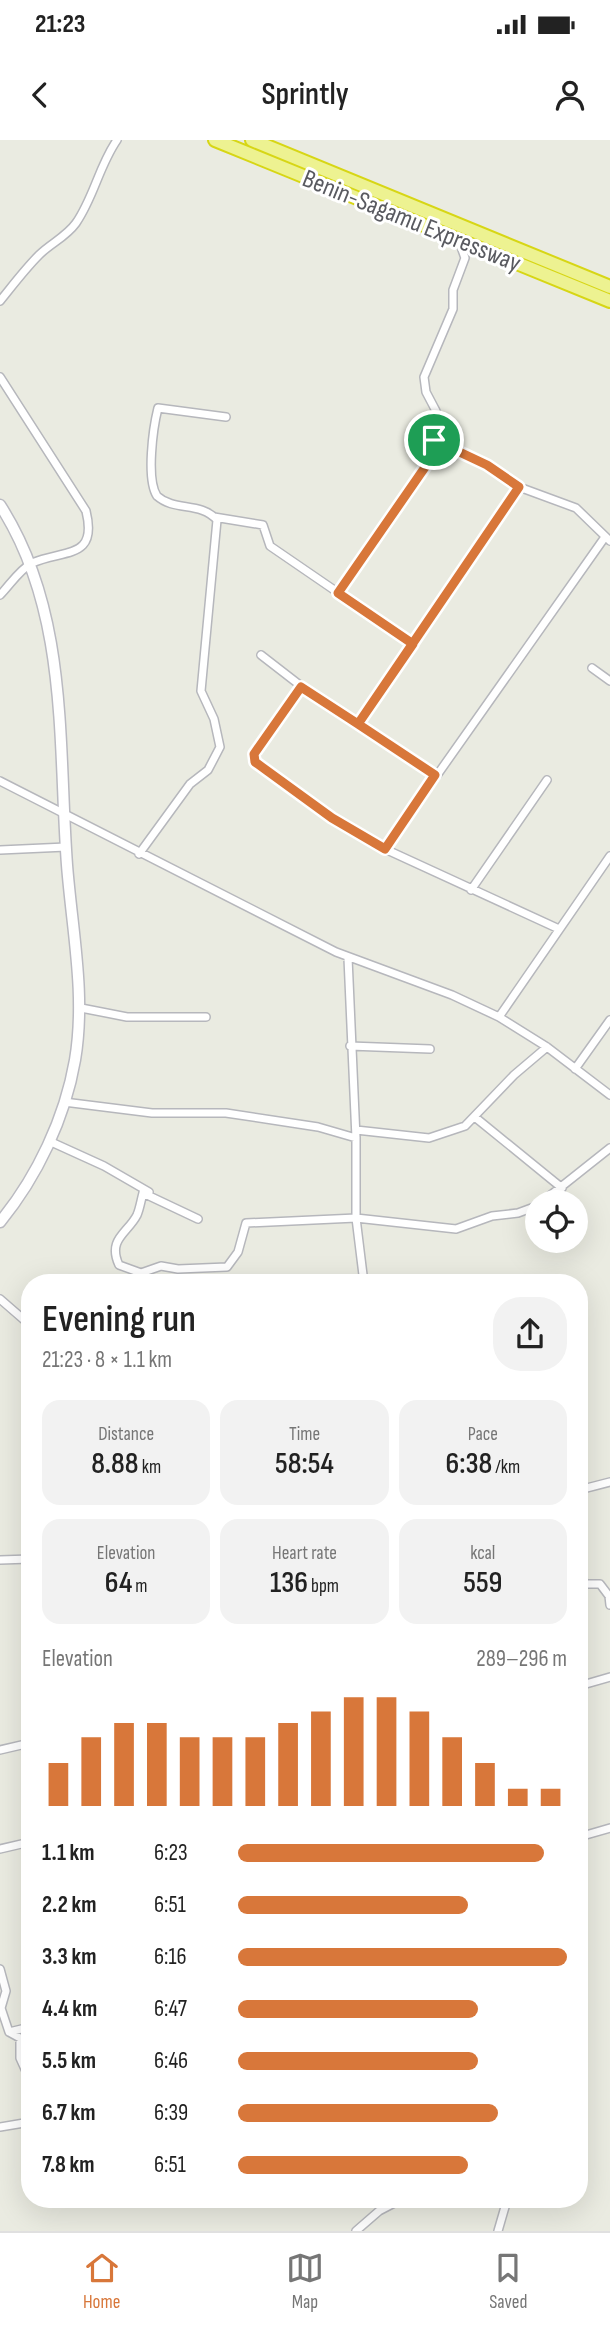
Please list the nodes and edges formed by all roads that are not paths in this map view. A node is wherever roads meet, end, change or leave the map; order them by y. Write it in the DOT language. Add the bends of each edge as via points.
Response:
graph roads {
  1 [pos="117,140"];
  2 [pos="215,140"];
  3 [pos="252,140"];
  4 [pos="458,239"];
  5 [pos="610,287"];
  6 [pos="0,301"];
  7 [pos="610,301"];
  8 [pos="0,377"];
  9 [pos="226,417"];
  10 [pos="434,440"];
  11 [pos="519,487"];
  12 [pos="0,505"];
  13 [pos="213,516"];
  14 [pos="608,539"];
  15 [pos="31,564"];
  16 [pos="338,593"];
  17 [pos="0,595"];
  18 [pos="413,644"];
  19 [pos="261,655"];
  20 [pos="592,668"];
  21 [pos="610,681"];
  22 [pos="301,687"];
  23 [pos="358,724"];
  24 [pos="435,775"];
  25 [pos="547,780"];
  26 [pos="0,781"];
  27 [pos="65,817"];
  28 [pos="66,847"];
  29 [pos="385,849"];
  30 [pos="0,850"];
  31 [pos="139,854"];
  32 [pos="610,856"];
  33 [pos="471,890"];
  34 [pos="559,929"];
  35 [pos="348,958"];
  36 [pos="81,1009"];
  37 [pos="206,1017"];
  38 [pos="499,1017"];
  39 [pos="610,1020"];
  40 [pos="350,1046"];
  41 [pos="547,1047"];
  42 [pos="430,1049"];
  43 [pos="575,1069"];
  44 [pos="610,1095"];
  45 [pos="64,1102"];
  46 [pos="476,1118"];
  47 [pos="356,1134"];
  48 [pos="49,1141"];
  49 [pos="610,1147"];
  50 [pos="562,1188"];
  51 [pos="559,1190"];
  52 [pos="143,1193"];
  53 [pos="525,1210"];
  54 [pos="356,1218"];
  55 [pos="198,1219"];
  56 [pos="0,1222"];
  57 [pos="363,1274"];
  58 [pos="0,1300"];
  59 [pos="21,1318"];
  60 [pos="610,1482"];
  61 [pos="588,1488"];
  62 [pos="21,1559"];
  63 [pos="0,1560"];
  64 [pos="610,1581"];
  65 [pos="600,1584"];
  66 [pos="588,1585"];
  67 [pos="610,1605"];
  68 [pos="610,1677"];
  69 [pos="588,1683"];
  70 [pos="21,1745"];
  71 [pos="0,1750"];
  72 [pos="610,1828"];
  73 [pos="588,1834"];
  74 [pos="21,1844"];
  75 [pos="0,1849"];
  76 [pos="0,1969"];
  77 [pos="21,2029"];
  78 [pos="9,2032"];
  79 [pos="21,2060"];
  80 [pos="21,2124"];
  81 [pos="0,2127"];
  82 [pos="385,2208"];
  83 [pos="505,2208"];
  84 [pos="356,2231"];
  85 [pos="498,2231"];
  1 -- 6 [label="street" via="77,222 41,253"];
  2 -- 4 [label="highway, Benin-Sagamu Expressway"];
  3 -- 5 [label="highway, Benin-Sagamu Expressway"];
  4 -- 7 [label="highway, Benin-Sagamu Expressway"];
  4 -- 10 [label="street" via="465,258 453,290 453,309 424,377 436,411"];
  8 -- 15 [label="street" via="86,511 90,531 77,550"];
  9 -- 13 [label="street" via="158,408 155,421 151,465 157,496 163,502 200,508"];
  10 -- 11 [label="street" via="487,465"];
  10 -- 16 [label="street" via="430,460"];
  11 -- 14 [label="street" via="576,509"];
  11 -- 18 [label="street"];
  12 -- 15 [label="street"];
  13 -- 16 [label="street" via="263,525 270,546"];
  13 -- 31 [label="street" via="216,541 201,691 220,747 208,770 190,784"];
  14 -- 24 [label="street"];
  15 -- 17 [label="street"];
  15 -- 27 [label="street" via="52,644"];
  16 -- 18 [label="street"];
  18 -- 23 [label="street"];
  19 -- 22 [label="street"];
  20 -- 21 [label="street"];
  22 -- 23 [label="street"];
  22 -- 29 [label="street" via="258,746 255,762 332,818"];
  23 -- 24 [label="street"];
  24 -- 29 [label="street"];
  25 -- 33 [label="street"];
  26 -- 27 [label="street"];
  27 -- 28 [label="street"];
  27 -- 31 [label="street"];
  28 -- 30 [label="street"];
  28 -- 36 [label="street"];
  29 -- 33 [label="street"];
  31 -- 35 [label="street"];
  32 -- 34 [label="street"];
  33 -- 34 [label="street"];
  34 -- 38 [label="street"];
  35 -- 38 [label="street"];
  35 -- 40 [label="street"];
  36 -- 37 [label="street" via="127,1017"];
  36 -- 45 [label="street"];
  38 -- 41 [label="street"];
  39 -- 43 [label="street"];
  40 -- 42 [label="street"];
  40 -- 47 [label="street"];
  41 -- 43 [label="street"];
  41 -- 46 [label="street" via="514,1075"];
  43 -- 44 [label="street"];
  45 -- 47 [label="street" via="152,1114 226,1113"];
  45 -- 48 [label="street"];
  46 -- 47 [label="street" via="429,1138"];
  46 -- 50 [label="street"];
  47 -- 54 [label="street"];
  48 -- 52 [label="street" via="149,1192"];
  48 -- 56 [label="street"];
  49 -- 50 [label="street"];
  50 -- 51 [label="street"];
  52 -- 54 [label="street" via="137,1215 122,1231 116,1253 119,1265 141,1273 161,1266 226,1268 238,1252 246,1223"];
  52 -- 55 [label="street"];
  53 -- 54 [label="street" via="456,1229"];
  54 -- 57 [label="street"];
  58 -- 59 [label="street"];
  60 -- 61 [label="street"];
  62 -- 63 [label="street"];
  64 -- 65 [label="street"];
  65 -- 66 [label="street"];
  65 -- 67 [label="street"];
  68 -- 69 [label="street"];
  70 -- 71 [label="street"];
  72 -- 73 [label="street"];
  74 -- 75 [label="street"];
  76 -- 78 [label="street" via="6,1991 1,2008"];
  77 -- 78 [label="street"];
  78 -- 79 [label="street" via="20,2038"];
  80 -- 81 [label="street"];
  82 -- 84 [label="street"];
  83 -- 85 [label="street"];
}
